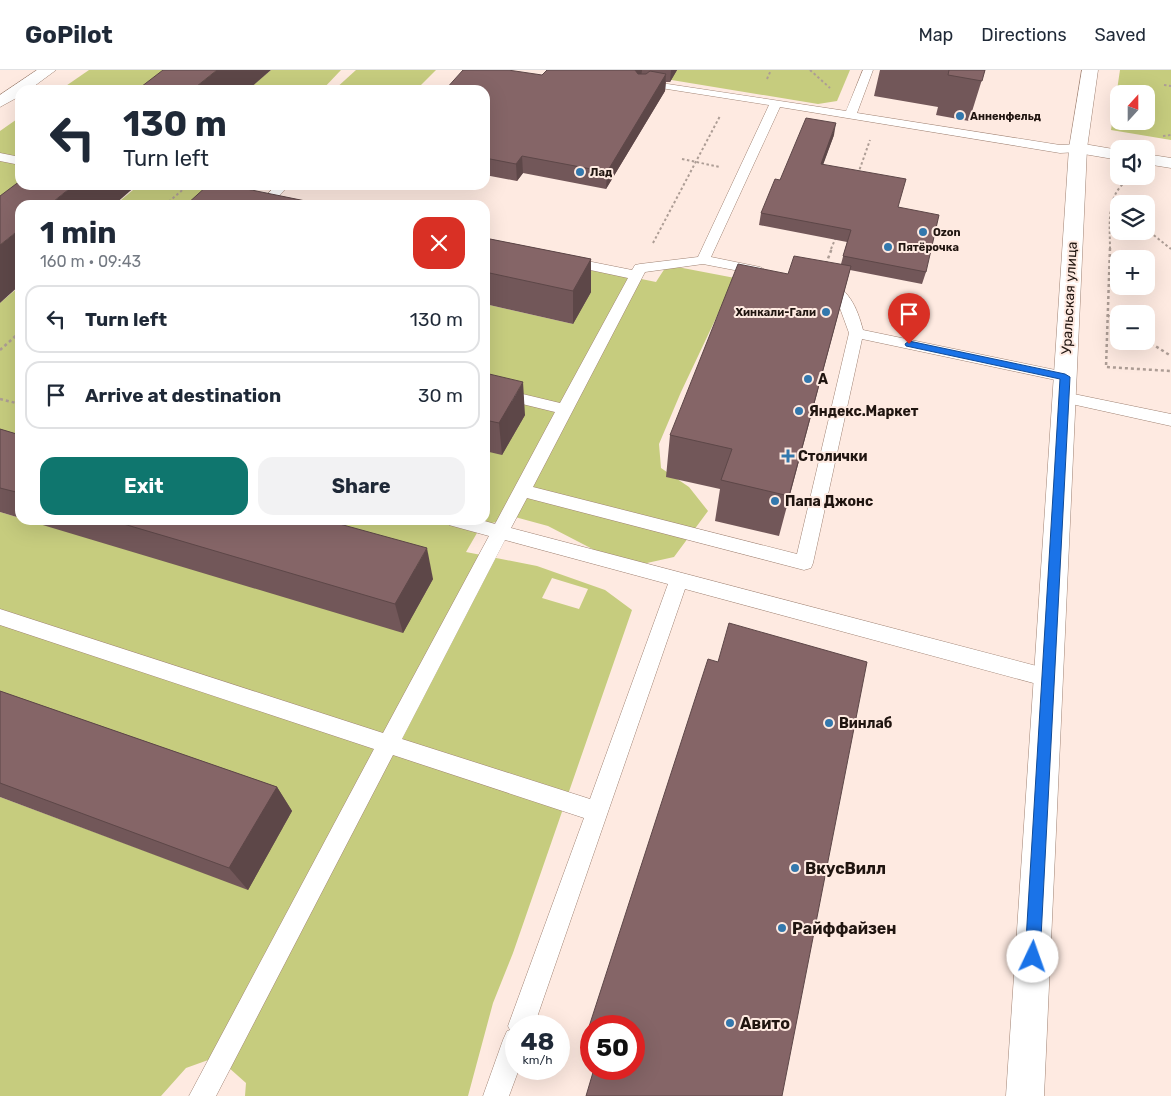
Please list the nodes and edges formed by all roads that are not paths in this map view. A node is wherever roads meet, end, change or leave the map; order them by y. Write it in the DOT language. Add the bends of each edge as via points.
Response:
graph roads {
  1 [pos="48,70"];
  2 [pos="868,70"];
  3 [pos="1090,70"];
  4 [pos="26,85"];
  5 [pos="642,87"];
  6 [pos="15,92"];
  7 [pos="0,102"];
  8 [pos="776,103"];
  9 [pos="850,115"];
  10 [pos="1078,148"];
  11 [pos="1110,153"];
  12 [pos="0,157"];
  13 [pos="1155,160"];
  14 [pos="15,161"];
  15 [pos="1171,163"];
  16 [pos="278,190"];
  17 [pos="279,200"];
  18 [pos="551,257"];
  19 [pos="702,260"];
  20 [pos="638,272"];
  21 [pos="770,274"];
  22 [pos="814,282"];
  23 [pos="856,333"];
  24 [pos="1065,387"];
  25 [pos="490,391"];
  26 [pos="564,409"];
  27 [pos="1171,420"];
  28 [pos="521,490"];
  29 [pos="473,525"];
  30 [pos="499,532"];
  31 [pos="679,580"];
  32 [pos="0,617"];
  33 [pos="1048,678"];
  34 [pos="387,743"];
  35 [pos="597,812"];
  36 [pos="525,1015"];
  37 [pos="505,1071"];
  38 [pos="202,1096"];
  39 [pos="496,1096"];
  40 [pos="1025,1096"];
  1 -- 4 [label="main road"];
  2 -- 9 [label="lane"];
  3 -- 10 [label="main road, Уральская улица"];
  5 -- 8 [label="lane" via="645,82"];
  6 -- 7 [label="main road"];
  8 -- 9 [label="lane"];
  8 -- 19 [label="lane"];
  9 -- 10 [label="lane" via="1060,150"];
  10 -- 11 [label="main road"];
  10 -- 24 [label="main road, Уральская улица"];
  12 -- 14 [label="lane"];
  13 -- 15 [label="main road"];
  16 -- 17 [label="lane" via="270,198"];
  18 -- 20 [label="lane"];
  19 -- 20 [label="lane"];
  19 -- 21 [label="lane"];
  20 -- 26 [label="lane"];
  22 -- 23 [label="lane" via="834,287 850,307"];
  23 -- 24 [label="lane"];
  23 -- 28 [label="lane" via="804,563"];
  24 -- 27 [label="lane"];
  24 -- 33 [label="main road, Уральская улица"];
  25 -- 26 [label="lane"];
  26 -- 28 [label="lane"];
  28 -- 30 [label="lane"];
  29 -- 30 [label="lane"];
  30 -- 31 [label="lane"];
  30 -- 34 [label="lane"];
  31 -- 33 [label="lane"];
  31 -- 35 [label="lane"];
  32 -- 34 [label="lane"];
  33 -- 40 [label="main road, Уральская улица"];
  34 -- 35 [label="lane"];
  34 -- 38 [label="lane"];
  35 -- 36 [label="lane"];
  37 -- 39 [label="lane"];
}
